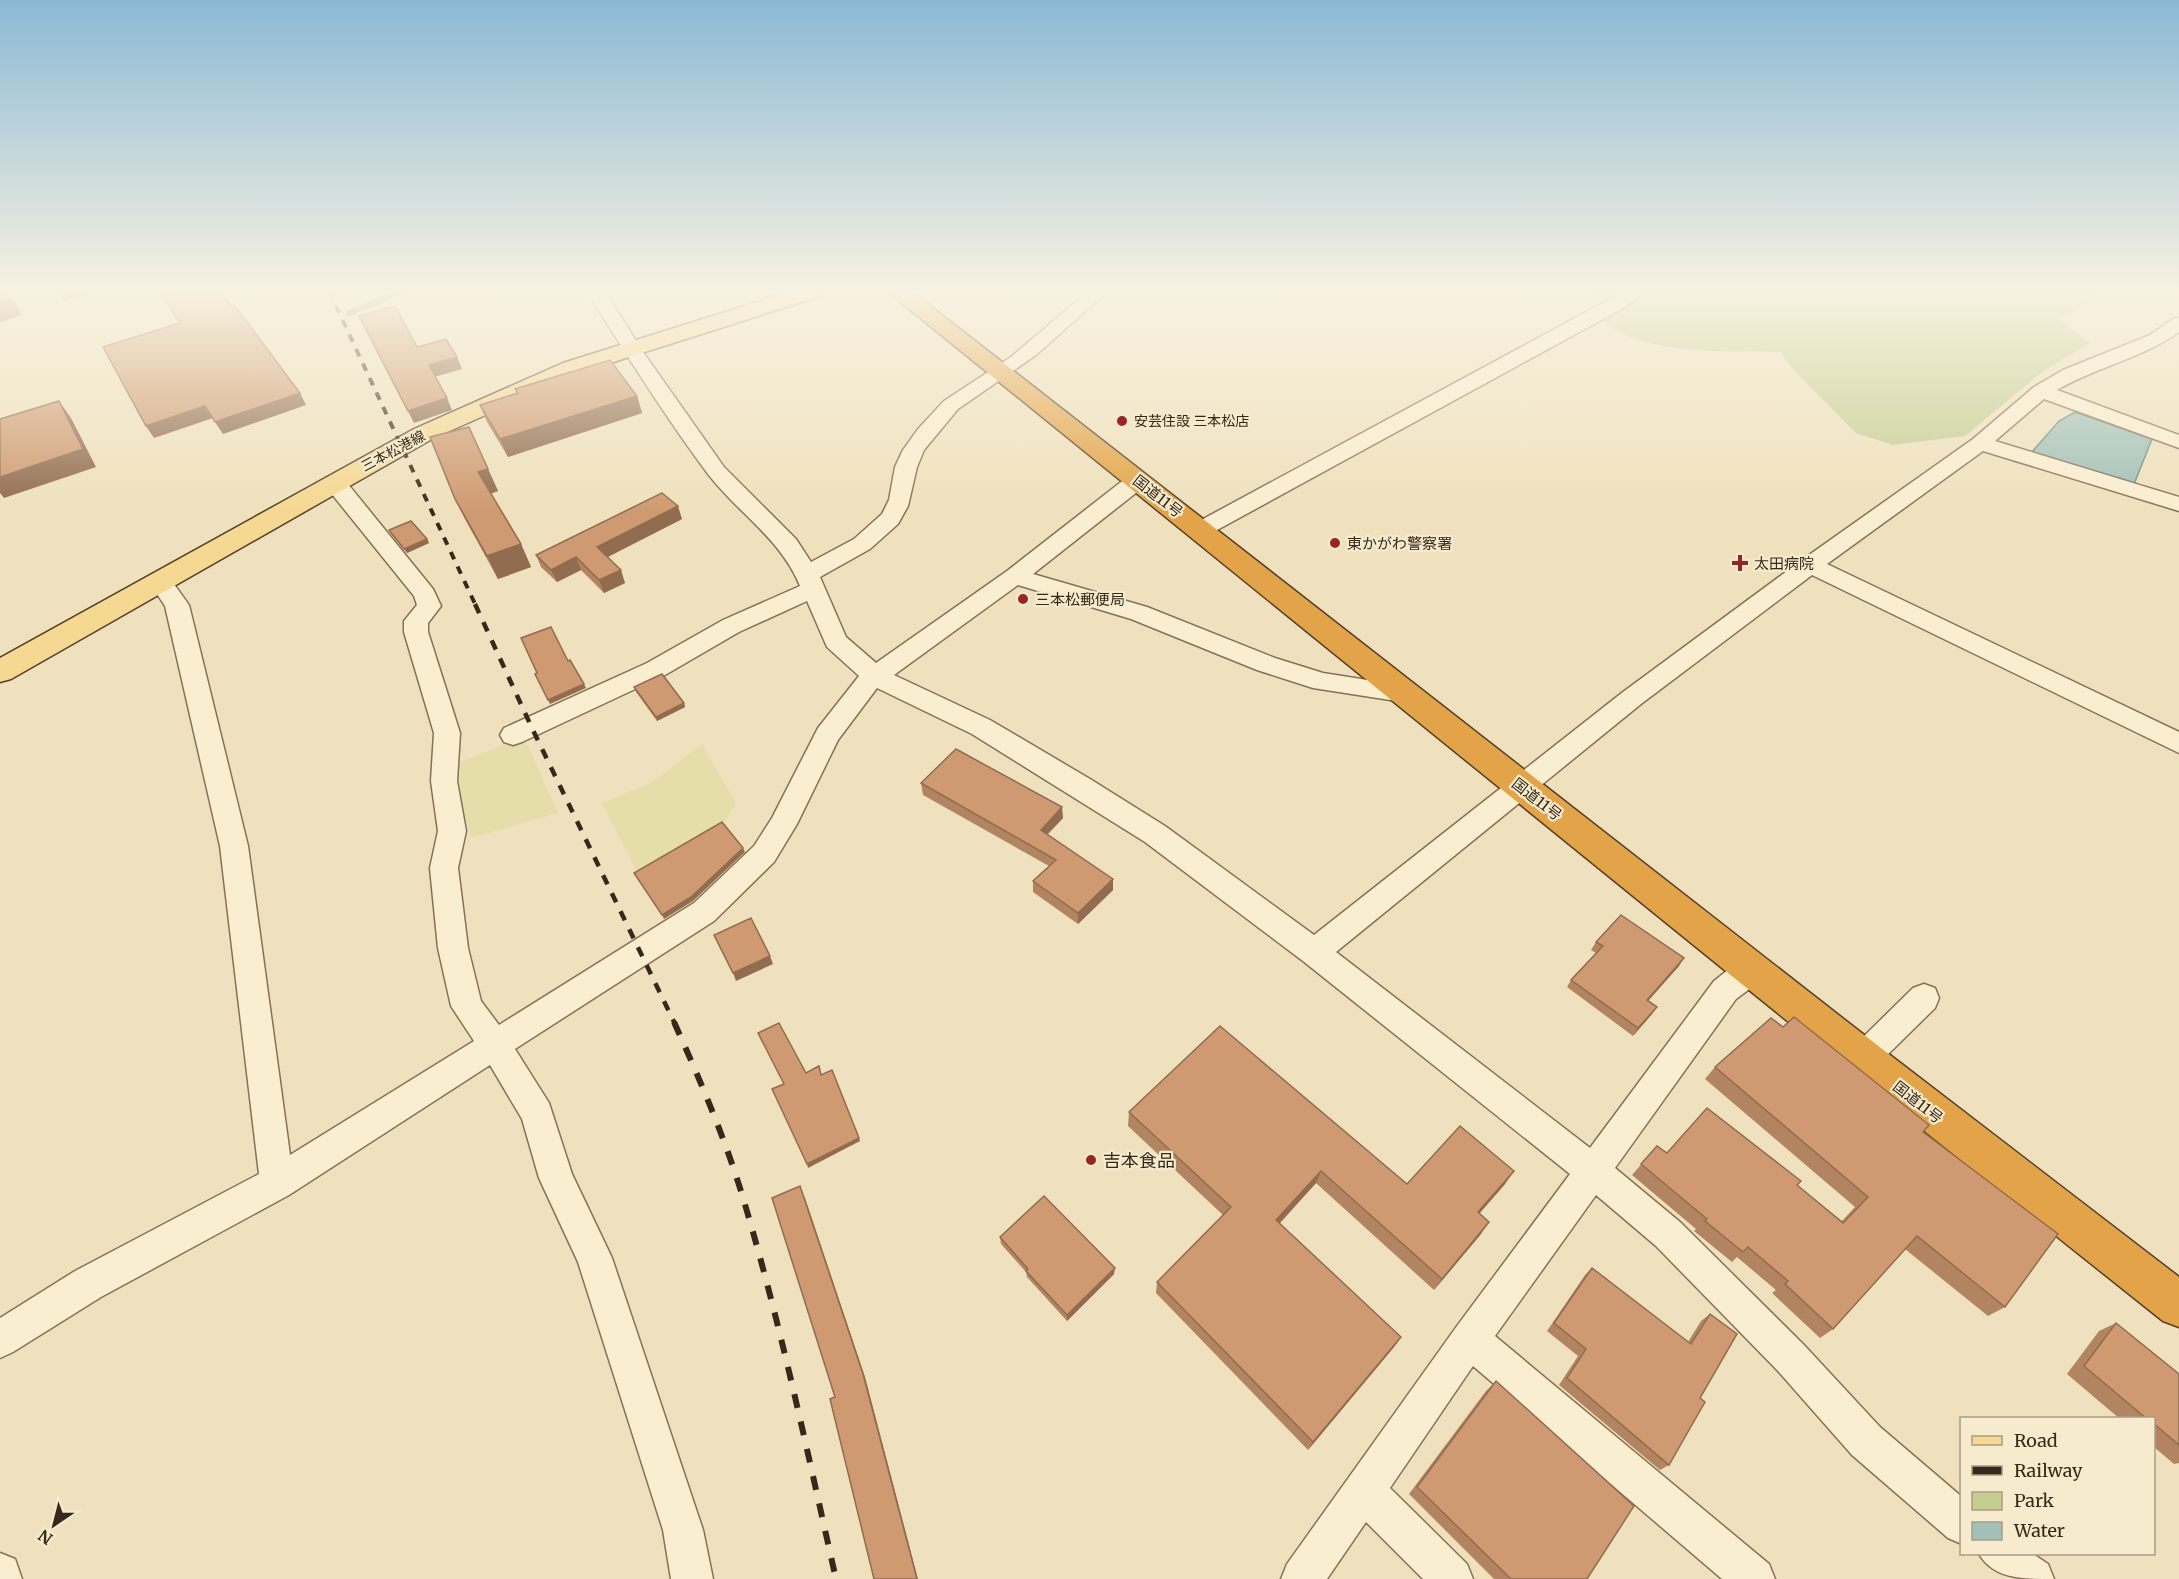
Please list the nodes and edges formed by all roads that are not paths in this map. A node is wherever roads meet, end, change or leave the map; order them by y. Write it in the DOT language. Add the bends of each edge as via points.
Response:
graph roads {
  1 [pos="582,365"];
  2 [pos="642,365"];
  3 [pos="994,365"];
  4 [pos="1012,365"];
  5 [pos="1506,365"];
  6 [pos="2093,365"];
  7 [pos="1003,372"];
  8 [pos="2041,391"];
  9 [pos="2179,442"];
  10 [pos="1980,443"];
  11 [pos="1138,480"];
  12 [pos="335,483"];
  13 [pos="2179,504"];
  14 [pos="1200,530"];
  15 [pos="1810,565"];
  16 [pos="1015,576"];
  17 [pos="161,582"];
  18 [pos="810,582"];
  19 [pos="0,671"];
  20 [pos="876,676"];
  21 [pos="1403,693"];
  22 [pos="513,735"];
  23 [pos="2179,743"];
  24 [pos="1522,787"];
  25 [pos="1314,952"];
  26 [pos="1752,970"];
  27 [pos="1924,998"];
  28 [pos="495,1044"];
  29 [pos="1863,1058"];
  30 [pos="1593,1171"];
  31 [pos="276,1183"];
  32 [pos="2179,1305"];
  33 [pos="0,1339"];
  34 [pos="1470,1339"];
  35 [pos="1364,1491"];
  36 [pos="1960,1522"];
  37 [pos="0,1574"];
  38 [pos="1,1579"];
  39 [pos="692,1579"];
  40 [pos="1302,1579"];
  41 [pos="1452,1579"];
  42 [pos="1754,1579"];
  1 -- 12 [label="main road, 三本松港線" via="402,444"];
  2 -- 18 [label="street" via="717,471 788,544"];
  3 -- 7 [label="highway, 国道11号"];
  4 -- 7 [label="street"];
  5 -- 14 [label="street"];
  6 -- 8 [label="street"];
  7 -- 11 [label="highway, 国道11号"];
  7 -- 18 [label="street" via="953,402 923,437 906,467 898,508 883,527"];
  8 -- 9 [label="street"];
  8 -- 10 [label="street"];
  10 -- 13 [label="street"];
  10 -- 15 [label="street"];
  11 -- 14 [label="highway, 国道11号"];
  11 -- 16 [label="street"];
  12 -- 17 [label="main road, 三本松港線"];
  12 -- 28 [label="street" via="425,594 429,606 416,621 416,632 447,733 444,781 452,831 444,868 453,948 467,1006"];
  14 -- 21 [label="highway, 国道11号"];
  15 -- 23 [label="street"];
  15 -- 24 [label="street" via="1632,698"];
  16 -- 20 [label="street"];
  16 -- 21 [label="street" via="1139,613 1322,682"];
  17 -- 19 [label="main road, 三本松港線"];
  17 -- 31 [label="street" via="177,604 234,846"];
  18 -- 20 [label="street" via="836,641"];
  18 -- 22 [label="street" via="656,669"];
  20 -- 25 [label="street" via="981,727 1080,786 1155,834"];
  20 -- 28 [label="street" via="863,686 827,735 783,824 764,854 741,878 704,912"];
  21 -- 24 [label="highway, 国道11号"];
  24 -- 25 [label="street"];
  24 -- 26 [label="highway, 国道11号"];
  25 -- 30 [label="street"];
  26 -- 29 [label="highway, 国道11号"];
  26 -- 30 [label="street" via="1725,990"];
  27 -- 29 [label="street"];
  28 -- 31 [label="street"];
  28 -- 39 [label="street" via="537,1114 556,1178 594,1258 683,1530"];
  29 -- 32 [label="highway, 国道11号"];
  30 -- 34 [label="street"];
  30 -- 36 [label="street" via="1668,1233 1866,1441"];
  31 -- 33 [label="street" via="88,1284"];
  34 -- 35 [label="street"];
  34 -- 42 [label="street"];
  35 -- 40 [label="street"];
  35 -- 41 [label="street"];
  37 -- 38 [label="street"];
}
